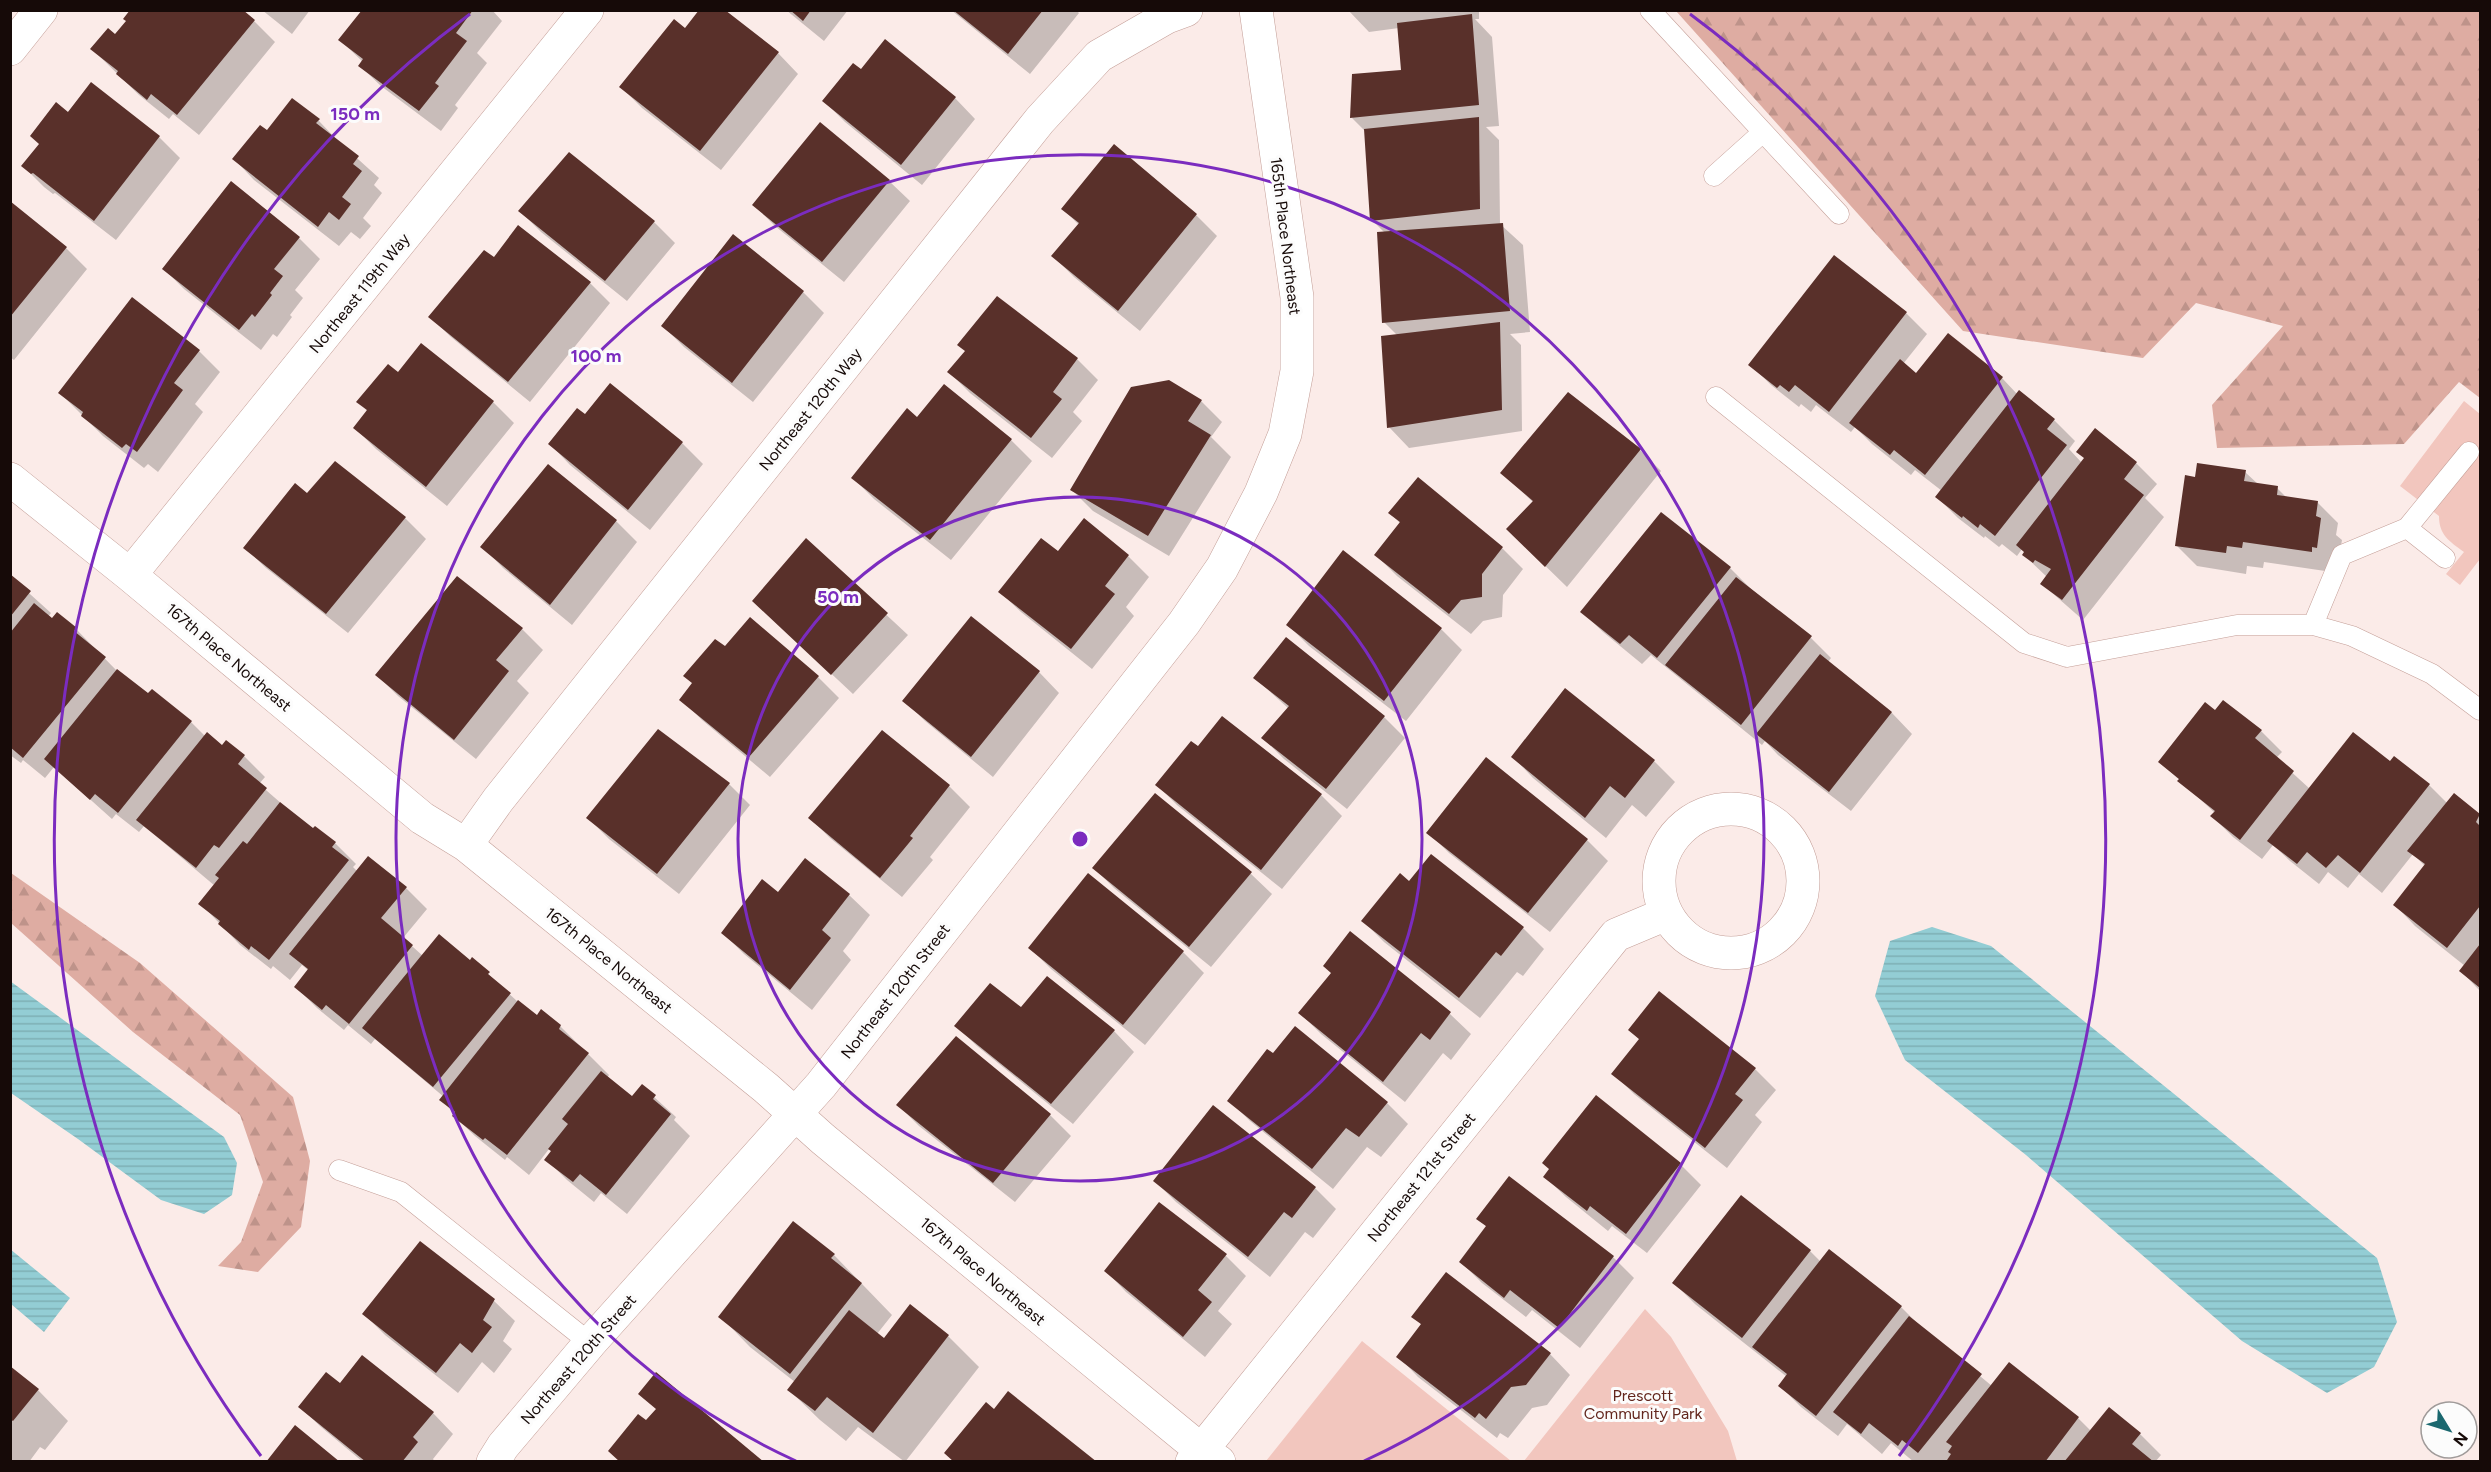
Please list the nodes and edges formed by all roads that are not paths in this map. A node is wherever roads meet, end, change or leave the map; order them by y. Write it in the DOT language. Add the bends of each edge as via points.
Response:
graph roads {
  1 [pos="41,10"];
  2 [pos="587,10"];
  3 [pos="1186,10"];
  4 [pos="1256,10"];
  5 [pos="1650,10"];
  6 [pos="10,49"];
  7 [pos="1763,132"];
  8 [pos="1714,176"];
  9 [pos="1839,214"];
  10 [pos="1716,397"];
  11 [pos="2469,452"];
  12 [pos="10,478"];
  13 [pos="1261,493"];
  14 [pos="2408,528"];
  15 [pos="2445,558"];
  16 [pos="130,575"];
  17 [pos="2313,625"];
  18 [pos="2481,710"];
  19 [pos="466,845"];
  20 [pos="1666,914"];
  21 [pos="795,1113"];
  22 [pos="339,1170"];
  23 [pos="590,1343"];
  24 [pos="1204,1458"];
  25 [pos="493,1461"];
  1 -- 6 [label="street"];
  2 -- 16 [label="street, Northeast 119th Way"];
  3 -- 19 [label="street, Northeast 120th Way" via="1099,56 1040,120"];
  4 -- 13 [label="street, 165th Place Northeast" via="1297,308 1298,371 1285,434"];
  5 -- 7 [label="lane"];
  7 -- 8 [label="lane"];
  7 -- 9 [label="lane"];
  10 -- 17 [label="lane" via="2024,643 2067,657 2237,625"];
  11 -- 14 [label="lane"];
  12 -- 16 [label="street, 167th Place Northeast"];
  13 -- 21 [label="street, Northeast 120th Street" via="1222,568 1184,623"];
  14 -- 15 [label="lane"];
  14 -- 17 [label="lane" via="2342,555"];
  16 -- 19 [label="street, 167th Place Northeast" via="422,818"];
  17 -- 18 [label="lane" via="2352,636 2432,674"];
  19 -- 21 [label="street, 167th Place Northeast"];
  20 -- 20 [label="street" via="1680,933 1701,948 1725,954 1750,951 1773,940 1790,922 1801,899 1803,874 1797,849 1782,829 1763,816 1742,809 1719,808 1697,816 1665,848 1658,893"];
  20 -- 24 [label="street, Northeast 121st Street" via="1616,935"];
  21 -- 23 [label="street, Northeast 120th Street"];
  21 -- 24 [label="street, 167th Place Northeast"];
  22 -- 23 [label="lane" via="401,1192"];
  23 -- 25 [label="street, Northeast 120th Street"];
}
